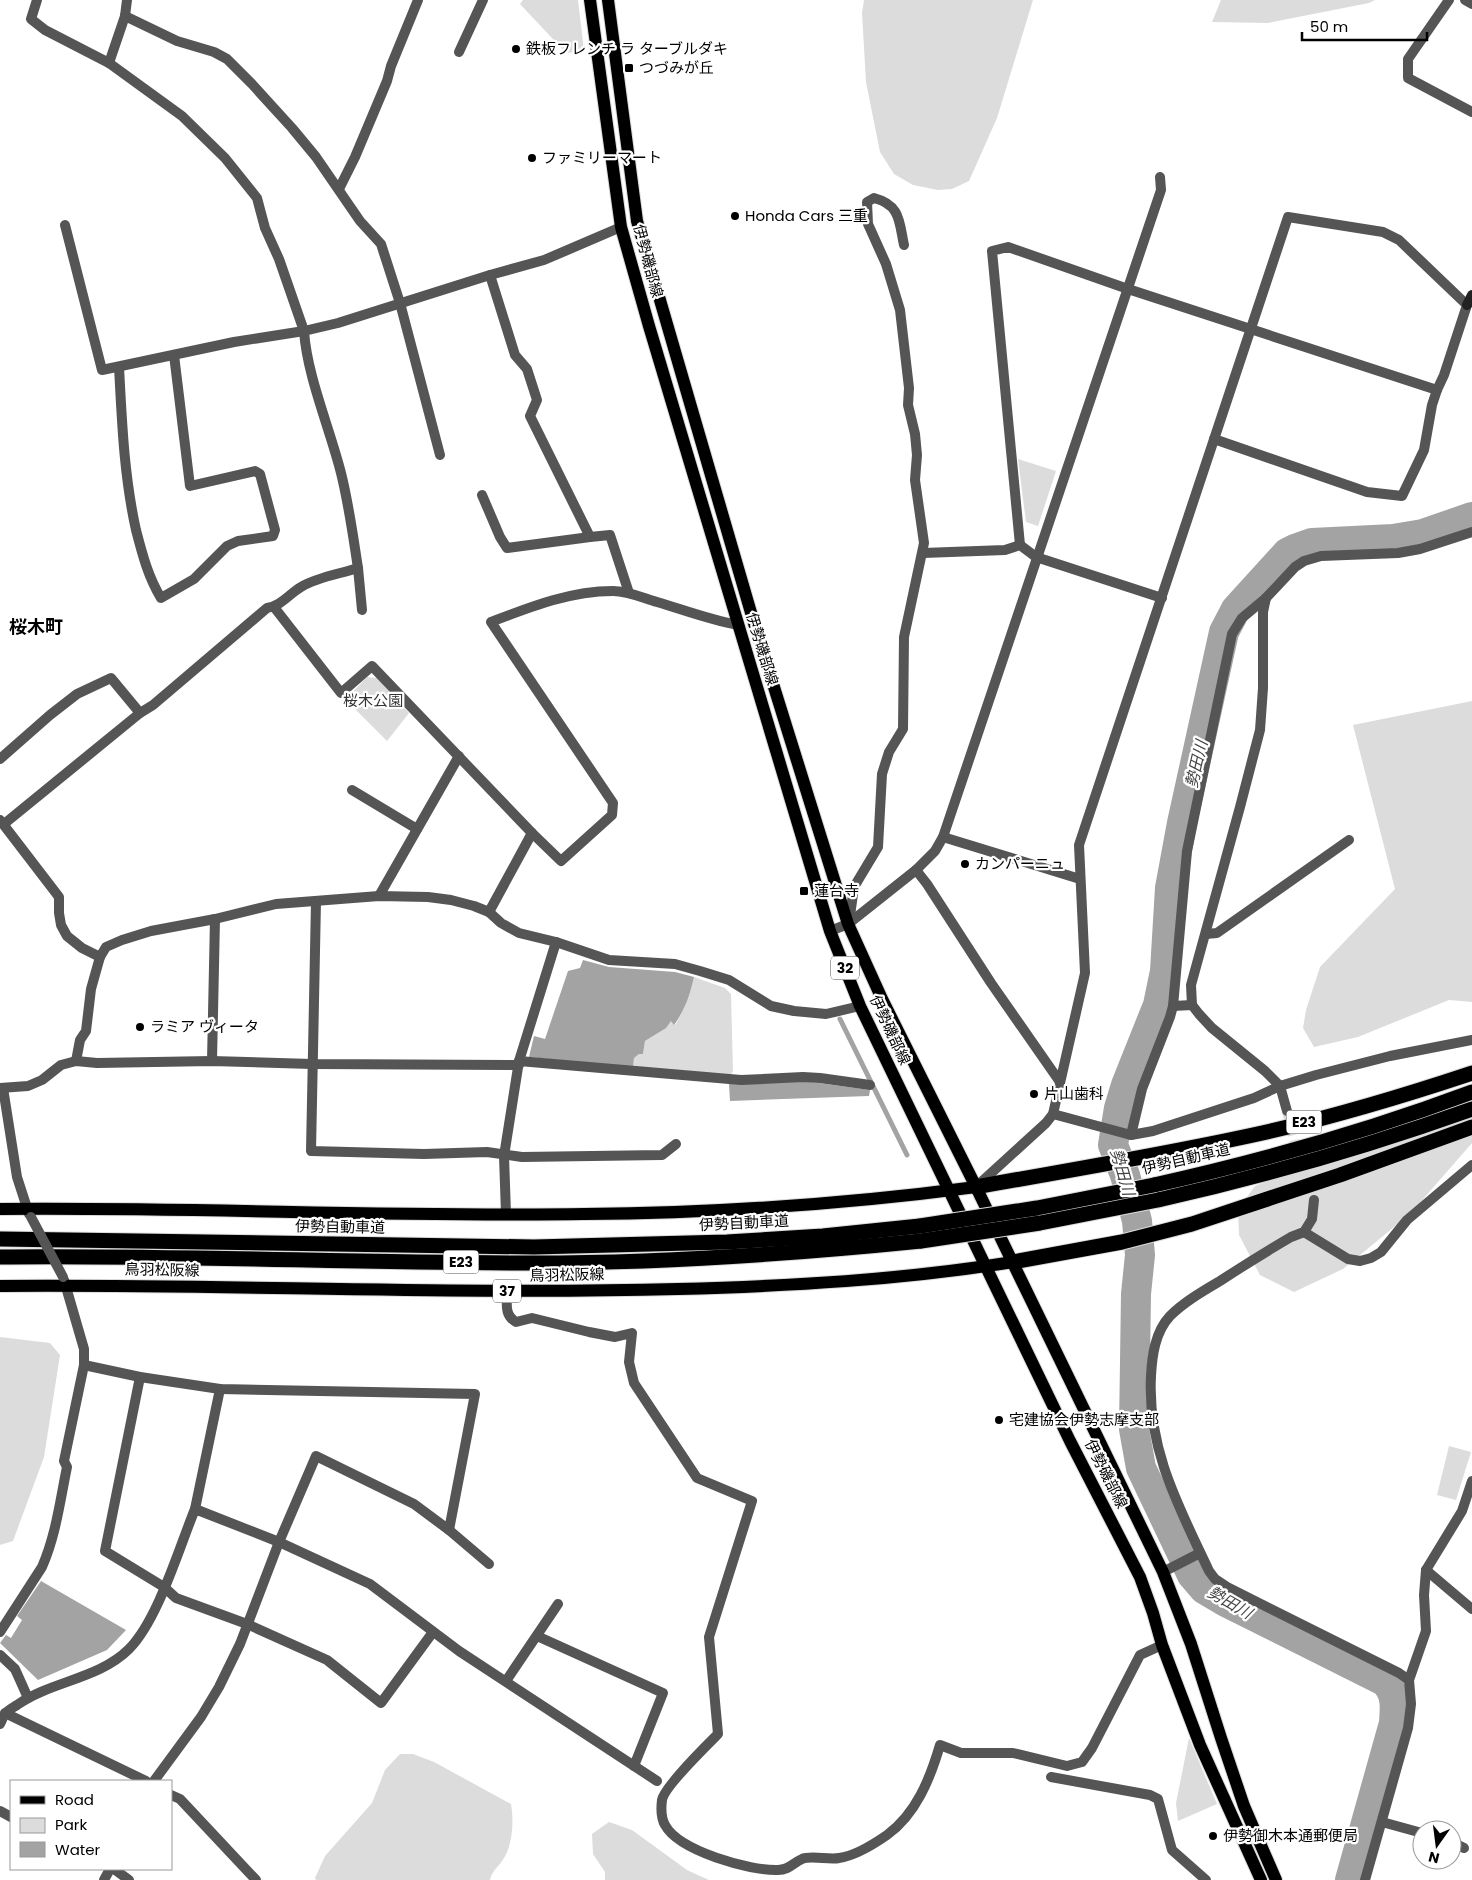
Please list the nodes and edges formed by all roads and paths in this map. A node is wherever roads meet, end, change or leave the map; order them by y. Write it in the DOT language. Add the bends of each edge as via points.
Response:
graph roads {
  1 [pos="37,0"];
  2 [pos="127,0"];
  3 [pos="418,0"];
  4 [pos="483,0"];
  5 [pos="590,0"];
  6 [pos="608,0"];
  7 [pos="1449,0"];
  8 [pos="1465,0"];
  9 [pos="1472,4"];
  10 [pos="125,16"];
  11 [pos="459,52"];
  12 [pos="109,63"];
  13 [pos="1472,112"];
  14 [pos="1160,178"];
  15 [pos="339,189"];
  16 [pos="65,226"];
  17 [pos="621,227"];
  18 [pos="904,245"];
  19 [pos="490,275"];
  20 [pos="1128,289"];
  21 [pos="1470,300"];
  22 [pos="400,303"];
  23 [pos="1250,329"];
  24 [pos="304,332"];
  25 [pos="174,355"];
  26 [pos="119,367"];
  27 [pos="1438,390"];
  28 [pos="1214,439"];
  29 [pos="440,455"];
  30 [pos="482,496"];
  31 [pos="1472,532"];
  32 [pos="590,537"];
  33 [pos="1020,546"];
  34 [pos="923,553"];
  35 [pos="1036,558"];
  36 [pos="358,568"];
  37 [pos="629,593"];
  38 [pos="1162,598"];
  39 [pos="1266,598"];
  40 [pos="274,607"];
  41 [pos="362,610"];
  42 [pos="738,625"];
  43 [pos="140,713"];
  44 [pos="459,756"];
  45 [pos="0,759"];
  46 [pos="352,790"];
  47 [pos="2,822"];
  48 [pos="417,829"];
  49 [pos="532,833"];
  50 [pos="943,837"];
  51 [pos="1349,840"];
  52 [pos="916,870"];
  53 [pos="1080,879"];
  54 [pos="380,896"];
  55 [pos="316,901"];
  56 [pos="489,912"];
  57 [pos="215,919"];
  58 [pos="848,924"];
  59 [pos="830,931"];
  60 [pos="1206,934"];
  61 [pos="556,942"];
  62 [pos="100,957"];
  63 [pos="1192,1005"];
  64 [pos="860,1006"];
  65 [pos="1173,1006"];
  66 [pos="1472,1040"];
  67 [pos="76,1061"];
  68 [pos="212,1062"];
  69 [pos="519,1063"];
  70 [pos="312,1064"];
  71 [pos="1472,1074"];
  72 [pos="1060,1082"];
  73 [pos="870,1085"];
  74 [pos="1280,1086"];
  75 [pos="2,1088"];
  76 [pos="1472,1092"];
  77 [pos="1472,1109"];
  78 [pos="1287,1111"];
  79 [pos="1053,1114"];
  80 [pos="1472,1127"];
  81 [pos="1129,1134"];
  82 [pos="676,1144"];
  83 [pos="504,1156"];
  84 [pos="1472,1165"];
  85 [pos="976,1187"];
  86 [pos="949,1190"];
  87 [pos="1314,1200"];
  88 [pos="0,1208"];
  89 [pos="28,1213"];
  90 [pos="506,1214"];
  91 [pos="1304,1232"];
  92 [pos="920,1233"];
  93 [pos="0,1239"];
  94 [pos="0,1257"];
  95 [pos="1012,1262"];
  96 [pos="986,1266"];
  97 [pos="65,1281"];
  98 [pos="0,1286"];
  99 [pos="507,1292"];
  100 [pos="84,1365"];
  101 [pos="140,1377"];
  102 [pos="220,1388"];
  103 [pos="1472,1481"];
  104 [pos="195,1509"];
  105 [pos="449,1530"];
  106 [pos="279,1542"];
  107 [pos="1198,1554"];
  108 [pos="489,1564"];
  109 [pos="1168,1569"];
  110 [pos="1426,1570"];
  111 [pos="164,1587"];
  112 [pos="558,1604"];
  113 [pos="1472,1610"];
  114 [pos="247,1624"];
  115 [pos="0,1632"];
  116 [pos="433,1632"];
  117 [pos="537,1636"];
  118 [pos="1162,1645"];
  119 [pos="0,1655"];
  120 [pos="1409,1680"];
  121 [pos="506,1681"];
  122 [pos="28,1698"];
  123 [pos="6,1713"];
  124 [pos="0,1724"];
  125 [pos="634,1766"];
  126 [pos="1051,1777"];
  127 [pos="144,1780"];
  128 [pos="155,1780"];
  129 [pos="657,1782"];
  130 [pos="172,1796"];
  131 [pos="1382,1822"];
  132 [pos="1412,1830"];
  133 [pos="115,1870"];
  134 [pos="252,1879"];
  135 [pos="128,1880"];
  136 [pos="1206,1880"];
  137 [pos="1261,1880"];
  138 [pos="1276,1880"];
  139 [pos="1365,1880"];
  1 -- 12 [label="street" via="31,19 45,30"];
  2 -- 10 [label="street"];
  3 -- 15 [label="street" via="387,81"];
  4 -- 11 [label="street"];
  5 -- 17 [label="main road, 伊勢磯部線 / 32"];
  6 -- 58 [label="main road, 伊勢磯部線 / 32" via="637,221 754,623"];
  7 -- 13 [label="street" via="1408,59 1408,78"];
  8 -- 9 [label="street"];
  10 -- 12 [label="street"];
  10 -- 15 [label="street" via="177,41 226,59 292,128"];
  12 -- 24 [label="street" via="182,116 225,158 257,198"];
  14 -- 20 [label="street" via="1161,190"];
  15 -- 22 [label="street" via="360,221 381,244"];
  16 -- 26 [label="street" via="102,370"];
  17 -- 19 [label="street" via="544,260"];
  17 -- 42 [label="main road, 伊勢磯部線 / 32"];
  18 -- 34 [label="street" via="897,212 886,201 874,198 866,202 868,224 886,264 900,310 908,405 915,434 915,480"];
  19 -- 22 [label="street"];
  19 -- 32 [label="street" via="515,354 527,369 537,400 530,416"];
  20 -- 23 [label="street"];
  20 -- 33 [label="street" via="1008,247 992,251"];
  20 -- 35 [label="street"];
  21 -- 23 [label="street" via="1399,240 1383,232 1288,217"];
  21 -- 27 [label="street"];
  22 -- 24 [label="street"];
  22 -- 29 [label="street"];
  23 -- 27 [label="street"];
  23 -- 28 [label="street"];
  24 -- 25 [label="street"];
  24 -- 36 [label="street" via="314,382 346,498"];
  25 -- 26 [label="street"];
  25 -- 26 [label="street" via="190,486 255,470 260,474 275,530 273,536 238,541 227,546 194,579 161,598 142,555 132,513 124,460"];
  27 -- 28 [label="street" via="1424,450 1402,496 1367,492"];
  28 -- 38 [label="street"];
  30 -- 32 [label="street" via="507,548"];
  31 -- 39 [label="street" via="1398,554 1310,558 1295,567"];
  32 -- 37 [label="street" via="610,535"];
  33 -- 34 [label="street" via="1005,550"];
  33 -- 35 [label="street"];
  34 -- 58 [label="street" via="904,637 903,729 889,752 882,774 878,847 854,888"];
  35 -- 38 [label="street"];
  35 -- 50 [label="street"];
  36 -- 40 [label="street" via="301,587"];
  36 -- 41 [label="street"];
  37 -- 42 [label="street"];
  37 -- 49 [label="street" via="613,591 576,595 491,622 613,803 612,815 561,861"];
  38 -- 53 [label="street" via="1079,846"];
  39 -- 60 [label="street" via="1262,612 1260,730"];
  39 -- 65 [label="street" via="1242,618 1232,634 1188,851"];
  40 -- 43 [label="street" via="267,608"];
  40 -- 44 [label="street" via="341,693 372,666"];
  42 -- 59 [label="main road, 伊勢磯部線 / 32"];
  43 -- 45 [label="street" via="111,678 77,694"];
  43 -- 47 [label="street"];
  44 -- 48 [label="street"];
  44 -- 49 [label="street"];
  46 -- 48 [label="street"];
  47 -- 62 [label="street" via="59,897 61,925 67,936"];
  48 -- 54 [label="street"];
  49 -- 56 [label="street"];
  50 -- 52 [label="street" via="935,851"];
  50 -- 53 [label="street"];
  51 -- 60 [label="street" via="1217,933"];
  52 -- 58 [label="street"];
  52 -- 72 [label="street"];
  53 -- 72 [label="street" via="1085,973"];
  54 -- 55 [label="street"];
  54 -- 56 [label="street" via="450,900"];
  55 -- 57 [label="street" via="276,904"];
  55 -- 70 [label="street"];
  56 -- 61 [label="street" via="520,933"];
  57 -- 62 [label="street" via="122,940 106,947"];
  57 -- 68 [label="street"];
  58 -- 59 [label="street"];
  58 -- 85 [label="main road, 伊勢磯部線 / 32"];
  59 -- 64 [label="main road, 伊勢磯部線 / 32"];
  60 -- 63 [label="street" via="1191,985"];
  61 -- 64 [label="street" via="609,960 675,964 700,970 729,980 755,998 779,1008 826,1014"];
  61 -- 69 [label="street"];
  62 -- 67 [label="street" via="91,989 86,1031 80,1040"];
  63 -- 65 [label="street"];
  63 -- 74 [label="street" via="1212,1028"];
  64 -- 86 [label="main road, 伊勢磯部線 / 32"];
  65 -- 81 [label="street" via="1142,1088"];
  66 -- 74 [label="street" via="1390,1056"];
  67 -- 68 [label="street"];
  67 -- 75 [label="street" via="61,1065 28,1086"];
  68 -- 70 [label="street"];
  69 -- 70 [label="street"];
  69 -- 73 [label="street" via="741,1080 820,1078"];
  69 -- 83 [label="street"];
  70 -- 83 [label="street" via="312,1151 487,1152"];
  71 -- 85 [label="highway, E23" via="1272,1130 1114,1163"];
  72 -- 79 [label="street"];
  74 -- 78 [label="street"];
  74 -- 81 [label="street" via="1254,1098 1153,1131"];
  75 -- 89 [label="street" via="17,1177"];
  76 -- 92 [label="highway, 伊勢自動車道 / E23, bridge" via="1318,1144 1221,1170"];
  77 -- 92 [label="highway, 伊勢自動車道 / E23, bridge" via="1294,1167 1158,1200 1040,1223"];
  79 -- 81 [label="street"];
  79 -- 85 [label="street"];
  80 -- 95 [label="highway" via="1262,1202 1153,1234"];
  82 -- 83 [label="street" via="662,1154"];
  83 -- 90 [label="street"];
  84 -- 91 [label="street" via="1407,1220 1381,1252 1371,1258 1360,1261 1348,1259"];
  85 -- 86 [label="main road"];
  85 -- 95 [label="main road, 伊勢磯部線 / 32"];
  86 -- 90 [label="main road" via="745,1208"];
  86 -- 96 [label="main road, 伊勢磯部線 / 32"];
  87 -- 91 [label="street" via="1312,1219"];
  88 -- 89 [label="main road"];
  89 -- 90 [label="main road"];
  89 -- 97 [label="street, bridge"];
  91 -- 107 [label="street" via="1181,1307 1170,1317 1156,1340 1150,1399 1157,1446 1169,1486"];
  92 -- 93 [label="highway, 伊勢自動車道 / E23" via="534,1247"];
  92 -- 94 [label="highway, 伊勢自動車道 / E23" via="814,1252 632,1262"];
  95 -- 96 [label="main road, 鳥羽松阪線 / 37"];
  95 -- 109 [label="main road, 伊勢磯部線 / 32"];
  96 -- 99 [label="main road, 鳥羽松阪線 / 37" via="790,1284"];
  96 -- 118 [label="main road, 伊勢磯部線 / 32" via="1140,1577"];
  97 -- 98 [label="main road, 鳥羽松阪線 / 37"];
  97 -- 99 [label="main road, 鳥羽松阪線 / 37"];
  97 -- 100 [label="street" via="84,1349"];
  99 -- 118 [label="street" via="509,1318 516,1322 532,1318 615,1337 632,1333 629,1362 634,1383 696,1478 752,1501 709,1637 718,1734 662,1797 661,1818 684,1843 738,1865 768,1870 786,1869 802,1859 838,1859 886,1836 904,1819 927,1784 940,1745 961,1753 1013,1753 1067,1766 1082,1762 1140,1655"];
  100 -- 101 [label="street"];
  100 -- 115 [label="street" via="51,1546 42,1567"];
  101 -- 102 [label="street"];
  101 -- 111 [label="street" via="105,1551"];
  102 -- 104 [label="street"];
  102 -- 105 [label="street" via="475,1394"];
  103 -- 110 [label="street" via="1462,1511"];
  104 -- 106 [label="street"];
  104 -- 111 [label="street"];
  105 -- 106 [label="street" via="414,1504 316,1456"];
  105 -- 108 [label="street"];
  106 -- 114 [label="street"];
  106 -- 116 [label="street" via="370,1584"];
  107 -- 109 [label="street"];
  107 -- 120 [label="street" via="1212,1575 1227,1587"];
  109 -- 138 [label="main road, 伊勢磯部線 / 32" via="1244,1806"];
  110 -- 113 [label="street"];
  110 -- 120 [label="street" via="1426,1630"];
  111 -- 114 [label="street" via="176,1598"];
  111 -- 122 [label="street" via="129,1649 114,1661"];
  112 -- 117 [label="street"];
  114 -- 116 [label="street" via="327,1660 381,1703"];
  114 -- 128 [label="street" via="219,1687"];
  116 -- 121 [label="street"];
  117 -- 121 [label="street"];
  117 -- 125 [label="street" via="663,1693"];
  118 -- 137 [label="main road, 伊勢磯部線 / 32" via="1200,1745"];
  119 -- 122 [label="street" via="16,1669"];
  120 -- 131 [label="street" via="1408,1728"];
  121 -- 125 [label="street"];
  122 -- 123 [label="street"];
  123 -- 124 [label="street"];
  123 -- 127 [label="street"];
  125 -- 129 [label="street"];
  126 -- 136 [label="street" via="1158,1799 1172,1850"];
  130 -- 134 [label="street" via="180,1800"];
  131 -- 132 [label="street"];
  131 -- 139 [label="street"];
  133 -- 135 [label="street"];
}
